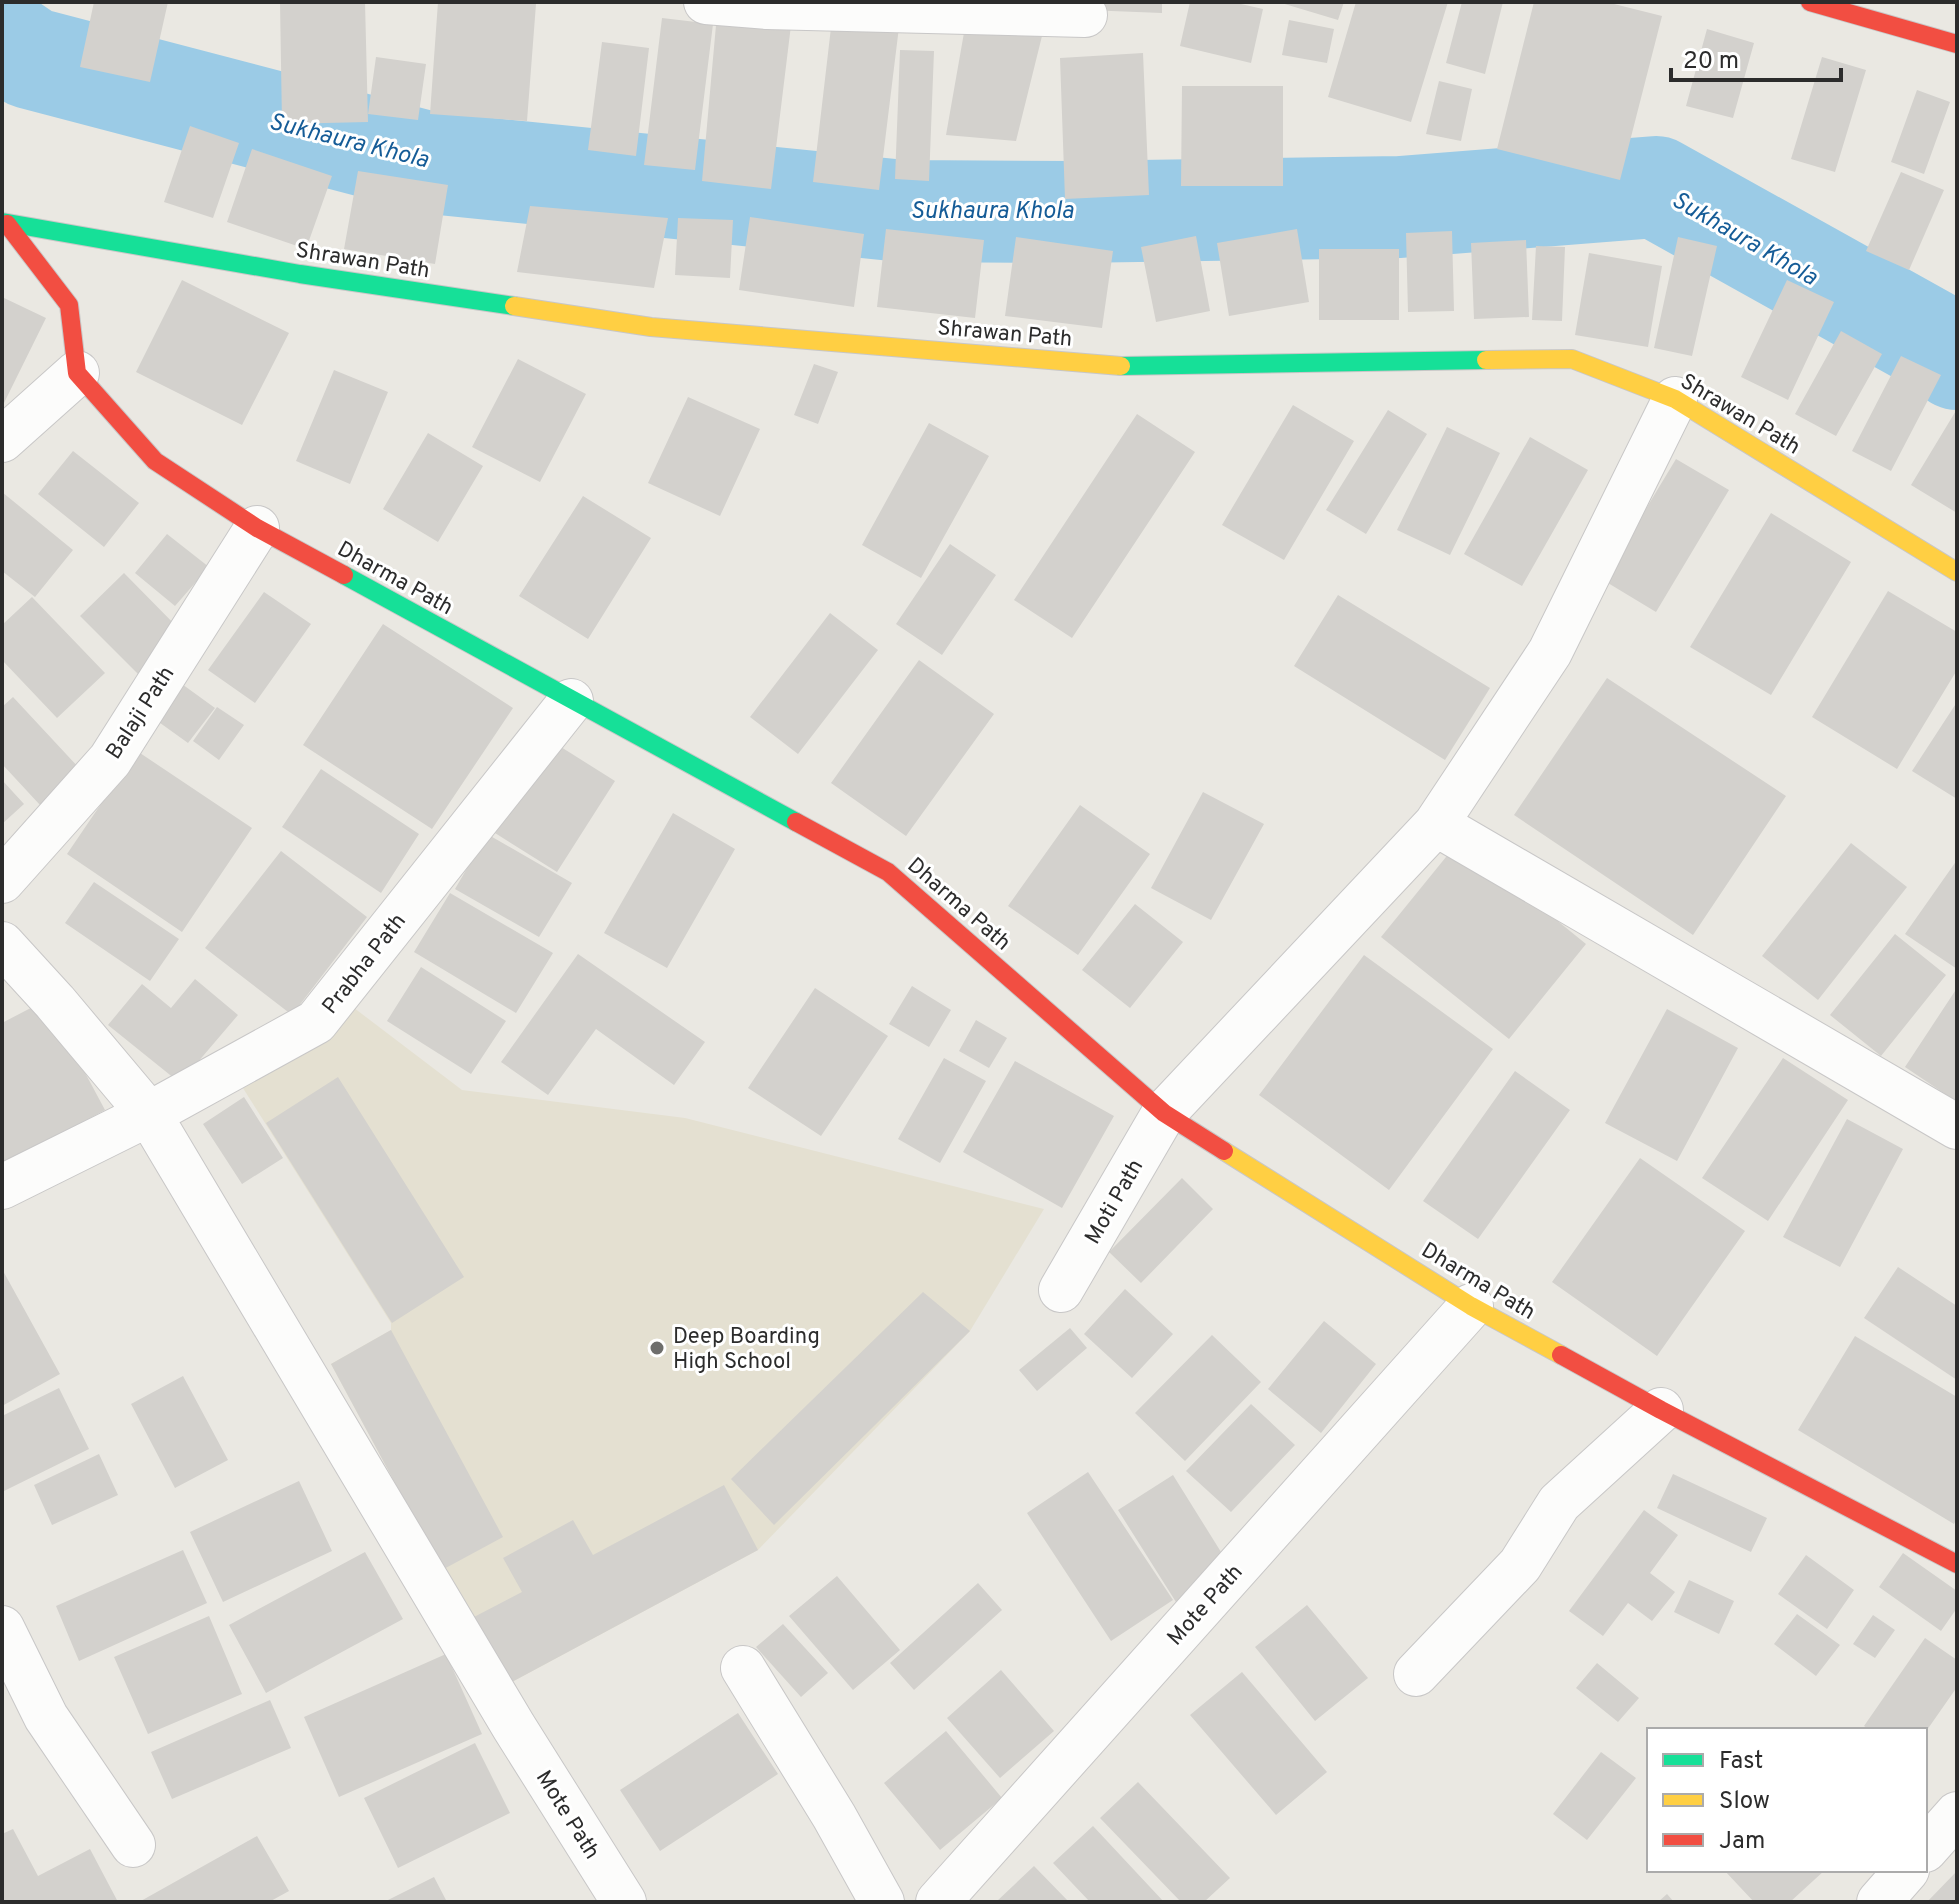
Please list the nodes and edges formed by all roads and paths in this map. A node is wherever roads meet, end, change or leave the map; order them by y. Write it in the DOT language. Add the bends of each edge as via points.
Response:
graph roads {
  1 [pos="706,2"];
  2 [pos="1810,2"];
  3 [pos="1085,15"];
  4 [pos="1957,44"];
  5 [pos="4,223"];
  6 [pos="77,373"];
  7 [pos="1675,399"];
  8 [pos="2,440"];
  9 [pos="257,528"];
  10 [pos="1957,572"];
  11 [pos="571,701"];
  12 [pos="1436,824"];
  13 [pos="2,881"];
  14 [pos="2,944"];
  15 [pos="1164,1113"];
  16 [pos="149,1114"];
  17 [pos="1957,1127"];
  18 [pos="2,1187"];
  19 [pos="1061,1290"];
  20 [pos="1471,1306"];
  21 [pos="1661,1410"];
  22 [pos="1957,1564"];
  23 [pos="2,1628"];
  24 [pos="743,1668"];
  25 [pos="1416,1674"];
  26 [pos="1957,1814"];
  27 [pos="133,1845"];
  28 [pos="1927,1848"];
  29 [pos="1905,1872"];
  30 [pos="624,1902"];
  31 [pos="882,1902"];
  32 [pos="938,1902"];
  33 [pos="1879,1902"];
  1 -- 3 [label="street"];
  2 -- 4 [label="street"];
  5 -- 6 [label="street" via="69,305"];
  5 -- 7 [label="street, Shrawan Path" via="651,327 1114,366 1572,359"];
  6 -- 8 [label="street"];
  6 -- 9 [label="street, Dharma Path" via="155,461"];
  7 -- 10 [label="street, Shrawan Path"];
  7 -- 12 [label="street, Moti Path" via="1550,652"];
  9 -- 11 [label="street, Dharma Path"];
  9 -- 13 [label="street, Balaji Path" via="110,760"];
  11 -- 15 [label="street, Dharma Path" via="888,872"];
  11 -- 16 [label="street, Prabha Path" via="316,1022"];
  12 -- 15 [label="street, Moti Path"];
  12 -- 17 [label="street"];
  14 -- 16 [label="street, Mote Path"];
  15 -- 19 [label="street, Moti Path"];
  15 -- 20 [label="street, Dharma Path"];
  16 -- 18 [label="street, Prabha Path"];
  16 -- 30 [label="street, Mote Path"];
  20 -- 21 [label="street, Dharma Path"];
  20 -- 32 [label="street, Mote Path"];
  21 -- 22 [label="street, Dharma Path"];
  21 -- 25 [label="street" via="1559,1503 1520,1565"];
  23 -- 27 [label="street" via="46,1717"];
  24 -- 31 [label="street"];
  26 -- 28 [label="street"];
  29 -- 33 [label="street"];
}
